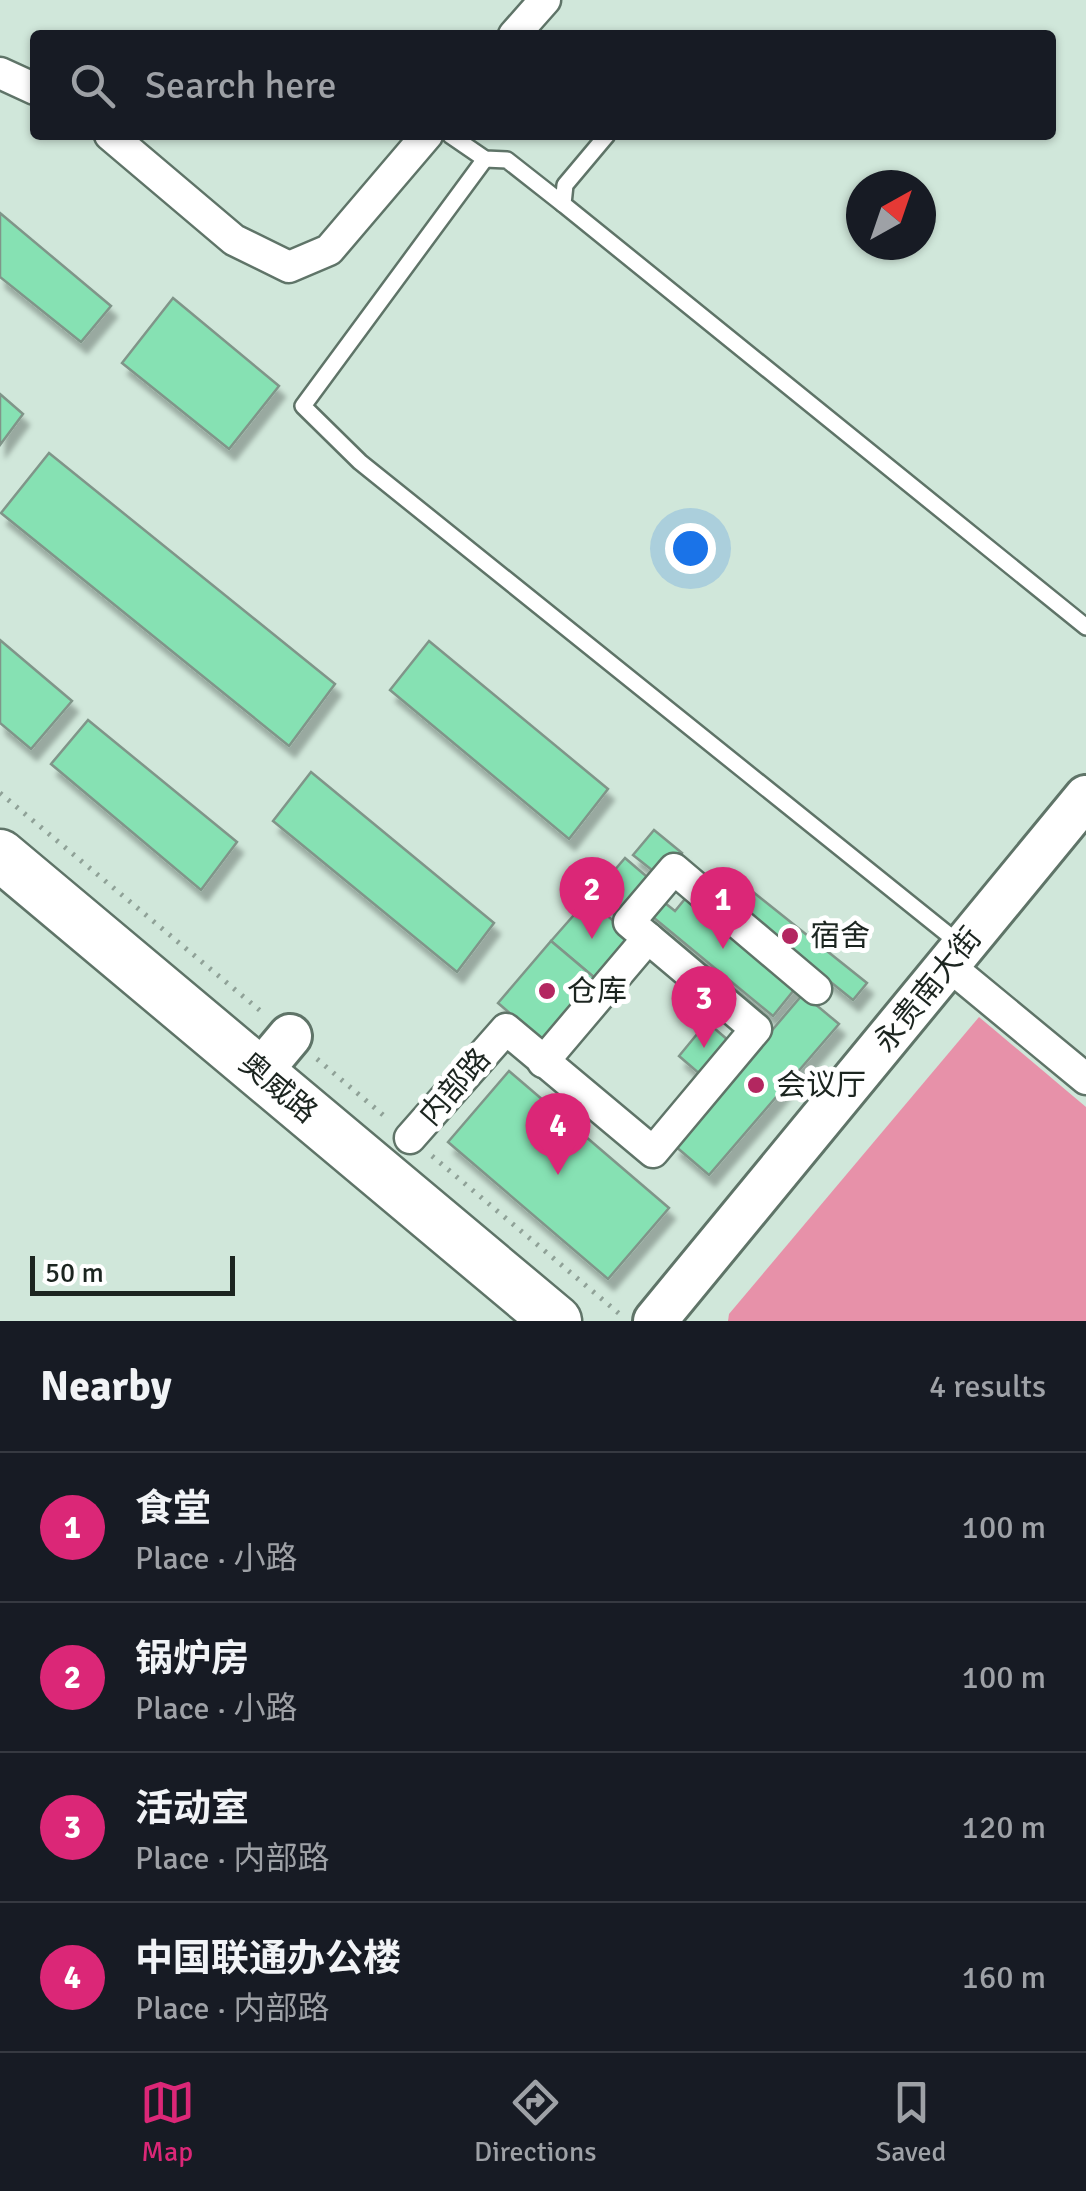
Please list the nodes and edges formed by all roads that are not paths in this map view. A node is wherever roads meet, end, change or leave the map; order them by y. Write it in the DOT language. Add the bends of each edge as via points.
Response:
graph roads {
  1 [pos="545,0"];
  2 [pos="518,30"];
  3 [pos="0,73"];
  4 [pos="30,87"];
  5 [pos="116,140"];
  6 [pos="423,140"];
  7 [pos="457,140"];
  8 [pos="603,140"];
  9 [pos="485,160"];
  10 [pos="563,204"];
  11 [pos="1086,627"];
  12 [pos="1086,798"];
  13 [pos="0,855"];
  14 [pos="0,896"];
  15 [pos="648,938"];
  16 [pos="955,956"];
  17 [pos="816,989"];
  18 [pos="543,1062"];
  19 [pos="1086,1079"];
  20 [pos="410,1138"];
  21 [pos="506,1321"];
  22 [pos="556,1321"];
  23 [pos="655,1321"];
  1 -- 2 [label="street"];
  3 -- 4 [label="street"];
  5 -- 6 [label="street" via="234,240 289,267 329,250"];
  7 -- 9 [label="lane"];
  8 -- 10 [label="lane" via="565,185"];
  9 -- 10 [label="lane" via="507,160"];
  9 -- 16 [label="lane" via="304,406 360,462"];
  10 -- 11 [label="lane"];
  12 -- 16 [label="street, 永贵南大街"];
  13 -- 22 [label="main road, 奥威路" via="275,1054"];
  14 -- 21 [label="main road, 奥威路"];
  15 -- 17 [label="street" via="629,922 674,870"];
  15 -- 18 [label="street"];
  15 -- 18 [label="street, 内部路" via="756,1029 653,1152"];
  16 -- 19 [label="street"];
  16 -- 23 [label="street, 永贵南大街"];
  18 -- 20 [label="street, 内部路" via="506,1029"];
}
